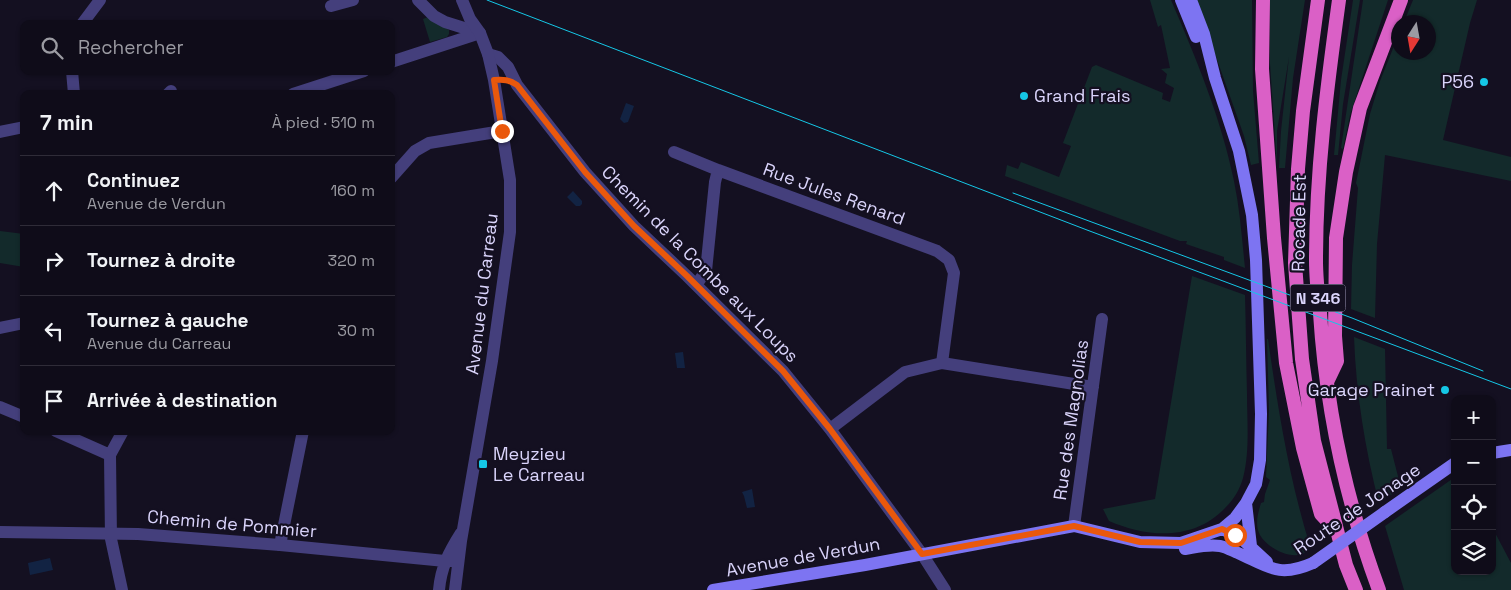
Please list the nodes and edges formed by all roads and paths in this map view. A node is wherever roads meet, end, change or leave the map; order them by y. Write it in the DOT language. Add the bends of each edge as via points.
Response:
graph roads {
  1 [pos="100,0"];
  2 [pos="353,0"];
  3 [pos="418,0"];
  4 [pos="462,0"];
  5 [pos="471,0"];
  6 [pos="1181,0"];
  7 [pos="1191,0"];
  8 [pos="1263,0"];
  9 [pos="1318,0"];
  10 [pos="1339,0"];
  11 [pos="1401,0"];
  12 [pos="331,6"];
  13 [pos="85,20"];
  14 [pos="480,33"];
  15 [pos="488,54"];
  16 [pos="395,61"];
  17 [pos="72,75"];
  18 [pos="352,75"];
  19 [pos="1215,78"];
  20 [pos="494,80"];
  21 [pos="517,85"];
  22 [pos="74,90"];
  23 [pos="305,90"];
  24 [pos="20,128"];
  25 [pos="502,131"];
  26 [pos="0,132"];
  27 [pos="674,152"];
  28 [pos="718,170"];
  29 [pos="395,174"];
  30 [pos="696,286"];
  31 [pos="1102,319"];
  32 [pos="20,324"];
  33 [pos="0,328"];
  34 [pos="942,364"];
  35 [pos="1326,383"];
  36 [pos="1093,387"];
  37 [pos="0,406"];
  38 [pos="20,415"];
  39 [pos="830,429"];
  40 [pos="65,435"];
  41 [pos="121,435"];
  42 [pos="302,435"];
  43 [pos="1511,450"];
  44 [pos="1496,452"];
  45 [pos="110,455"];
  46 [pos="1451,466"];
  47 [pos="1246,503"];
  48 [pos="1074,526"];
  49 [pos="463,529"];
  50 [pos="1090,529"];
  51 [pos="1222,529"];
  52 [pos="1338,531"];
  53 [pos="0,532"];
  54 [pos="111,533"];
  55 [pos="280,545"];
  56 [pos="1251,546"];
  57 [pos="922,554"];
  58 [pos="460,556"];
  59 [pos="445,561"];
  60 [pos="1274,569"];
  61 [pos="122,590"];
  62 [pos="438,590"];
  63 [pos="455,590"];
  64 [pos="713,590"];
  65 [pos="946,590"];
  66 [pos="1356,590"];
  67 [pos="1379,590"];
  1 -- 13 [label="street"];
  2 -- 12 [label="street"];
  3 -- 14 [label="street" via="445,22"];
  4 -- 14 [label="street, Avenue du Carreau"];
  5 -- 14 [label="street, Avenue du Carreau" via="478,16"];
  6 -- 19 [label="main road"];
  7 -- 19 [label="main road"];
  8 -- 52 [label="highway" via="1262,69 1286,363 1303,448 1321,514"];
  9 -- 52 [label="highway, Rocade Est / N 346" via="1301,140 1295,263 1302,359 1314,441"];
  10 -- 35 [label="highway, Rocade Est / N 346" via="1323,115 1317,207 1316,262"];
  11 -- 35 [label="highway" via="1360,108 1346,172 1336,238 1336,361"];
  14 -- 15 [label="street, Avenue du Carreau"];
  14 -- 16 [label="street"];
  15 -- 20 [label="street, Avenue du Carreau"];
  15 -- 21 [label="street, Chemin de la Combe aux Loups" via="498,57 508,67"];
  17 -- 22 [label="street"];
  18 -- 23 [label="street"];
  19 -- 47 [label="main road" via="1239,151 1252,215 1256,260 1260,460 1256,484"];
  20 -- 21 [label="street" via="508,79"];
  20 -- 25 [label="street, Avenue du Carreau"];
  21 -- 30 [label="street, Chemin de la Combe aux Loups" via="585,172 634,226"];
  24 -- 26 [label="street"];
  25 -- 29 [label="street" via="429,143 415,151"];
  25 -- 49 [label="street, Avenue du Carreau" via="510,180 510,232 490,376"];
  27 -- 28 [label="street, Rue Jules Renard"];
  28 -- 30 [label="street" via="706,271"];
  28 -- 34 [label="street, Rue Jules Renard" via="937,252 949,260 954,273"];
  30 -- 39 [label="street, Chemin de la Combe aux Loups" via="783,371"];
  31 -- 36 [label="street, Rue des Magnolias"];
  32 -- 33 [label="street"];
  34 -- 36 [label="street"];
  34 -- 39 [label="street" via="906,372"];
  35 -- 67 [label="highway, Rocade Est / N 346" via="1353,510"];
  36 -- 48 [label="street, Rue des Magnolias"];
  37 -- 38 [label="street"];
  39 -- 57 [label="street, Chemin de la Combe aux Loups"];
  40 -- 45 [label="street"];
  41 -- 45 [label="street"];
  42 -- 55 [label="street"];
  43 -- 44 [label="main road"];
  45 -- 54 [label="street"];
  46 -- 60 [label="main road, Route de Jonage, bridge" via="1313,563 1293,571"];
  47 -- 51 [label="main road"];
  47 -- 56 [label="main road"];
  48 -- 50 [label="main road, Avenue de Verdun"];
  48 -- 57 [label="main road, Avenue de Verdun"];
  49 -- 58 [label="street, Avenue du Carreau"];
  49 -- 59 [label="street, Avenue du Carreau"];
  50 -- 51 [label="main road, Avenue de Verdun" via="1140,542 1181,543"];
  50 -- 60 [label="main road, Route de Jonage" via="1137,549 1177,551 1204,545 1222,546"];
  51 -- 56 [label="main road"];
  52 -- 66 [label="highway, Rocade Est / N 346"];
  53 -- 54 [label="street, Chemin de Pommier"];
  54 -- 55 [label="street, Chemin de Pommier"];
  54 -- 61 [label="street"];
  55 -- 59 [label="street, Chemin de Pommier"];
  56 -- 60 [label="main road"];
  57 -- 64 [label="main road, Avenue de Verdun"];
  57 -- 65 [label="street, Chemin de la Combe aux Loups"];
  58 -- 59 [label="street, Chemin de Pommier"];
  58 -- 63 [label="street, Avenue du Carreau"];
  59 -- 62 [label="street, Avenue du Carreau"];
}
